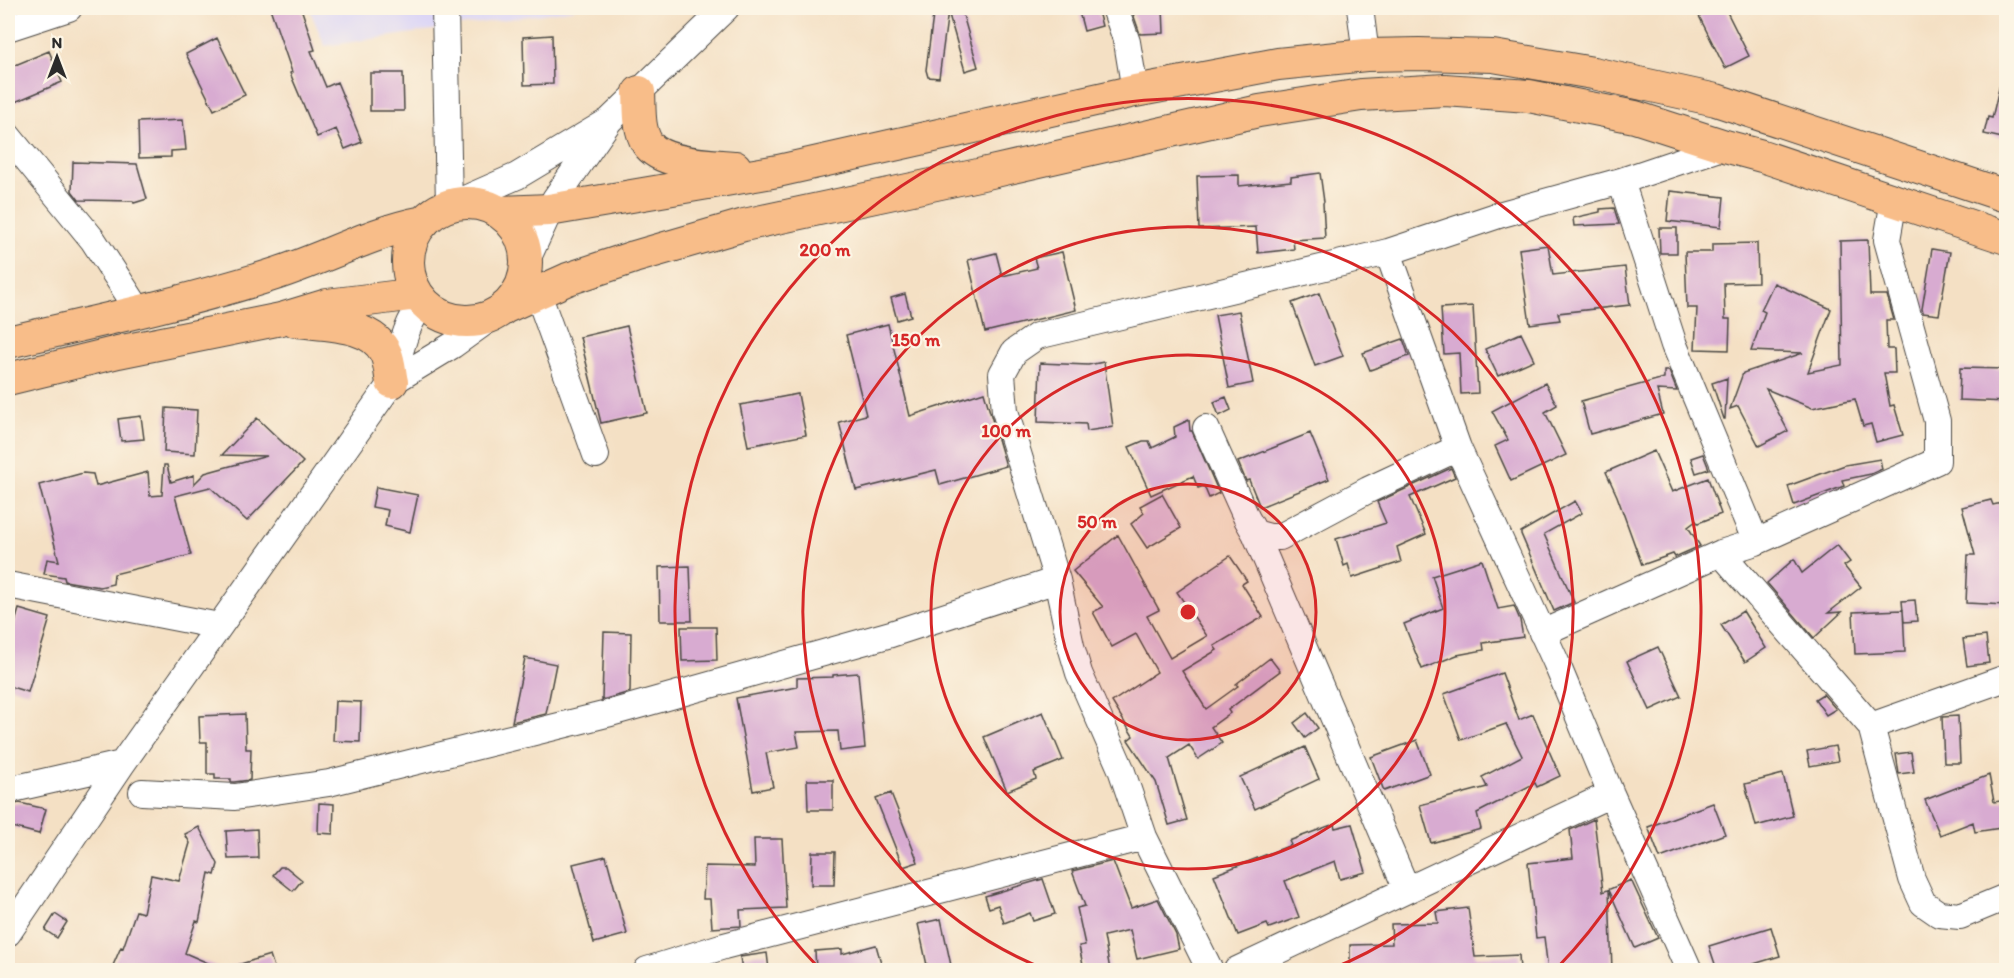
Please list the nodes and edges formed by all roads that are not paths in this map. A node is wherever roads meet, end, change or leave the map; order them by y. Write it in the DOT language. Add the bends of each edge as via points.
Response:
graph roads {
  1 [pos="69,8"];
  2 [pos="445,8"];
  3 [pos="726,8"];
  4 [pos="1115,8"];
  5 [pos="1360,8"];
  6 [pos="8,27"];
  7 [pos="1366,55"];
  8 [pos="1207,77"];
  9 [pos="1135,91"];
  10 [pos="639,92"];
  11 [pos="609,121"];
  12 [pos="1214,121"];
  13 [pos="8,136"];
  14 [pos="1725,146"];
  15 [pos="778,171"];
  16 [pos="1621,182"];
  17 [pos="2007,196"];
  18 [pos="1894,200"];
  19 [pos="549,210"];
  20 [pos="499,212"];
  21 [pos="436,214"];
  22 [pos="2007,238"];
  23 [pos="1388,252"];
  24 [pos="531,278"];
  25 [pos="420,298"];
  26 [pos="501,310"];
  27 [pos="139,311"];
  28 [pos="280,318"];
  29 [pos="8,342"];
  30 [pos="8,379"];
  31 [pos="392,382"];
  32 [pos="1206,428"];
  33 [pos="1458,448"];
  34 [pos="596,455"];
  35 [pos="1255,533"];
  36 [pos="1756,542"];
  37 [pos="1721,553"];
  38 [pos="1058,579"];
  39 [pos="8,585"];
  40 [pos="219,626"];
  41 [pos="1542,633"];
  42 [pos="2007,678"];
  43 [pos="1871,726"];
  44 [pos="122,764"];
  45 [pos="8,790"];
  46 [pos="142,792"];
  47 [pos="1611,794"];
  48 [pos="1144,837"];
  49 [pos="1407,890"];
  50 [pos="2007,897"];
  51 [pos="8,933"];
  52 [pos="647,970"];
  53 [pos="1210,970"];
  54 [pos="1237,970"];
  55 [pos="1689,970"];
  1 -- 6 [label="street"];
  2 -- 21 [label="street"];
  3 -- 10 [label="street"];
  4 -- 9 [label="street" via="1127,42"];
  5 -- 7 [label="street"];
  7 -- 8 [label="main road" via="1278,64"];
  7 -- 17 [label="main road" via="1493,56 1605,75 1716,100"];
  8 -- 9 [label="main road"];
  8 -- 12 [label="main road"];
  9 -- 15 [label="main road"];
  10 -- 11 [label="street"];
  10 -- 15 [label="main road" via="640,124 647,144 662,156"];
  11 -- 19 [label="street"];
  11 -- 21 [label="street" via="517,176"];
  12 -- 14 [label="main road" via="1361,95 1445,90 1529,96 1588,107 1635,117"];
  12 -- 24 [label="main road" via="744,225 568,279"];
  13 -- 27 [label="street" via="93,240"];
  14 -- 16 [label="street"];
  14 -- 18 [label="main road"];
  15 -- 19 [label="main road"];
  16 -- 23 [label="street" via="1502,214"];
  16 -- 36 [label="street" via="1674,345"];
  18 -- 22 [label="main road"];
  18 -- 36 [label="street" via="1887,240 1937,422 1937,461"];
  19 -- 20 [label="main road"];
  19 -- 24 [label="street"];
  20 -- 21 [label="main road" via="479,204 459,203"];
  20 -- 24 [label="main road" via="519,232"];
  21 -- 25 [label="main road" via="412,239 408,251 409,276"];
  21 -- 27 [label="main road" via="272,275"];
  23 -- 33 [label="street"];
  23 -- 38 [label="street" via="1037,336 1014,352 1002,374 1005,411"];
  24 -- 26 [label="main road"];
  24 -- 34 [label="street"];
  25 -- 26 [label="main road" via="440,315 452,319 482,320"];
  25 -- 28 [label="main road" via="327,305"];
  25 -- 31 [label="street"];
  26 -- 31 [label="street"];
  27 -- 29 [label="main road"];
  28 -- 30 [label="main road"];
  28 -- 31 [label="main road" via="351,328 377,341 386,354"];
  31 -- 40 [label="street"];
  32 -- 35 [label="street"];
  33 -- 35 [label="street" via="1280,537"];
  33 -- 41 [label="street"];
  35 -- 49 [label="street"];
  36 -- 37 [label="street"];
  37 -- 41 [label="street"];
  37 -- 43 [label="street"];
  38 -- 46 [label="street" via="891,634 607,714 329,783 235,797"];
  38 -- 48 [label="street" via="1079,674 1121,769"];
  39 -- 40 [label="street"];
  40 -- 44 [label="street"];
  41 -- 47 [label="street"];
  42 -- 43 [label="street"];
  43 -- 50 [label="street" via="1912,879 1923,903 1939,914 1960,916"];
  44 -- 45 [label="street"];
  44 -- 51 [label="street"];
  47 -- 49 [label="street"];
  47 -- 55 [label="street"];
  48 -- 52 [label="street" via="724,946"];
  48 -- 53 [label="street"];
  49 -- 54 [label="street"];
}
